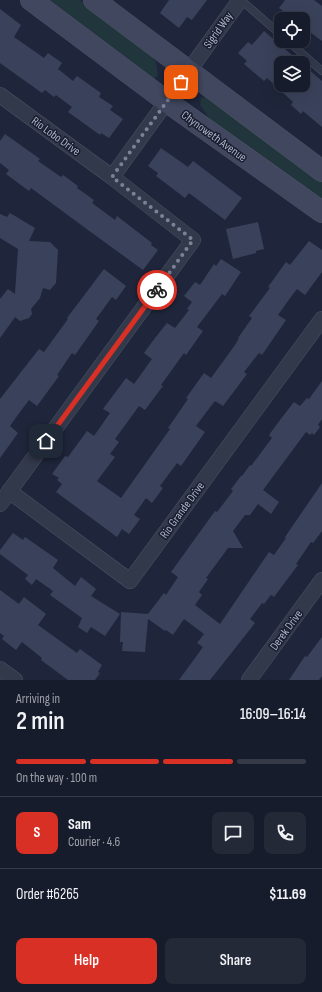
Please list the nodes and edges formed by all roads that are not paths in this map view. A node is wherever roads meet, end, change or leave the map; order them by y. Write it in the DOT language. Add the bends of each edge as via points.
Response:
graph roads {
  1 [pos="31,0"];
  2 [pos="94,0"];
  3 [pos="240,0"];
  4 [pos="274,29"];
  5 [pos="296,48"];
  6 [pos="322,71"];
  7 [pos="188,72"];
  8 [pos="0,95"];
  9 [pos="166,101"];
  10 [pos="322,171"];
  11 [pos="112,177"];
  12 [pos="322,212"];
  13 [pos="322,319"];
  14 [pos="9,491"];
  15 [pos="0,504"];
  16 [pos="322,580"];
  17 [pos="0,669"];
  18 [pos="15,680"];
  19 [pos="249,680"];
  1 -- 9 [label="street, Chynoweth Avenue"];
  2 -- 7 [label="street"];
  3 -- 4 [label="lane"];
  3 -- 7 [label="street, Sigrid Way"];
  5 -- 6 [label="lane"];
  7 -- 9 [label="street, Sigrid Way"];
  7 -- 10 [label="street"];
  8 -- 11 [label="street, Rio Lobo Drive"];
  9 -- 11 [label="street, Sigrid Way"];
  9 -- 12 [label="street, Chynoweth Avenue"];
  11 -- 14 [label="street, Rio Lobo Drive" via="193,240"];
  13 -- 14 [label="street, Rio Grande Drive" via="130,580"];
  14 -- 15 [label="street"];
  16 -- 19 [label="street, Derek Drive"];
  17 -- 18 [label="street"];
}
